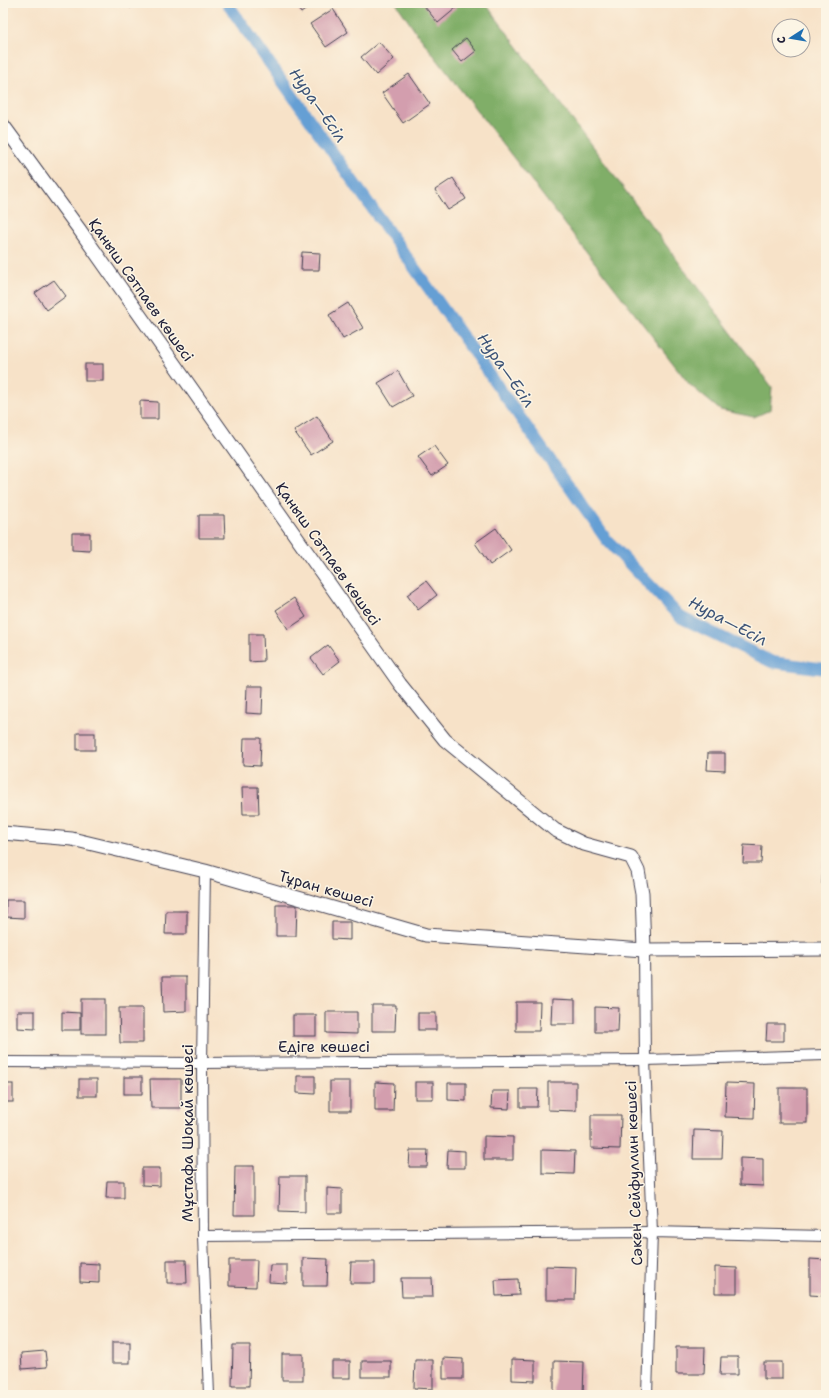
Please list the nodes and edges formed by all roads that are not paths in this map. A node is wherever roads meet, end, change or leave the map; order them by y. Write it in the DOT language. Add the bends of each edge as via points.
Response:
graph roads {
  1 [pos="3,125"];
  2 [pos="3,833"];
  3 [pos="205,871"];
  4 [pos="826,949"];
  5 [pos="644,950"];
  6 [pos="826,1055"];
  7 [pos="645,1060"];
  8 [pos="3,1062"];
  9 [pos="202,1063"];
  10 [pos="652,1232"];
  11 [pos="203,1236"];
  12 [pos="826,1236"];
  13 [pos="209,1395"];
  14 [pos="647,1395"];
  1 -- 5 [label="street, Қаныш Сәтпаев көшесі" via="400,684 445,740 555,830 584,844 631,856 638,871 642,892"];
  2 -- 3 [label="street, Тұран көшесі" via="72,839"];
  3 -- 5 [label="street, Тұран көшесі" via="426,935"];
  3 -- 9 [label="street, Мұстафа Шоқай көшесі"];
  4 -- 5 [label="street, Тұран көшесі"];
  5 -- 7 [label="street, Сәкен Сейфуллин көшесі"];
  6 -- 7 [label="street, Едіге көшесі"];
  7 -- 9 [label="street, Едіге көшесі"];
  7 -- 10 [label="street, Сәкен Сейфуллин көшесі"];
  8 -- 9 [label="street, Едіге көшесі"];
  9 -- 11 [label="street, Мұстафа Шоқай көшесі"];
  10 -- 11 [label="street"];
  10 -- 12 [label="street"];
  10 -- 14 [label="street, Сәкен Сейфуллин көшесі"];
  11 -- 13 [label="street, Мұстафа Шоқай көшесі"];
}
